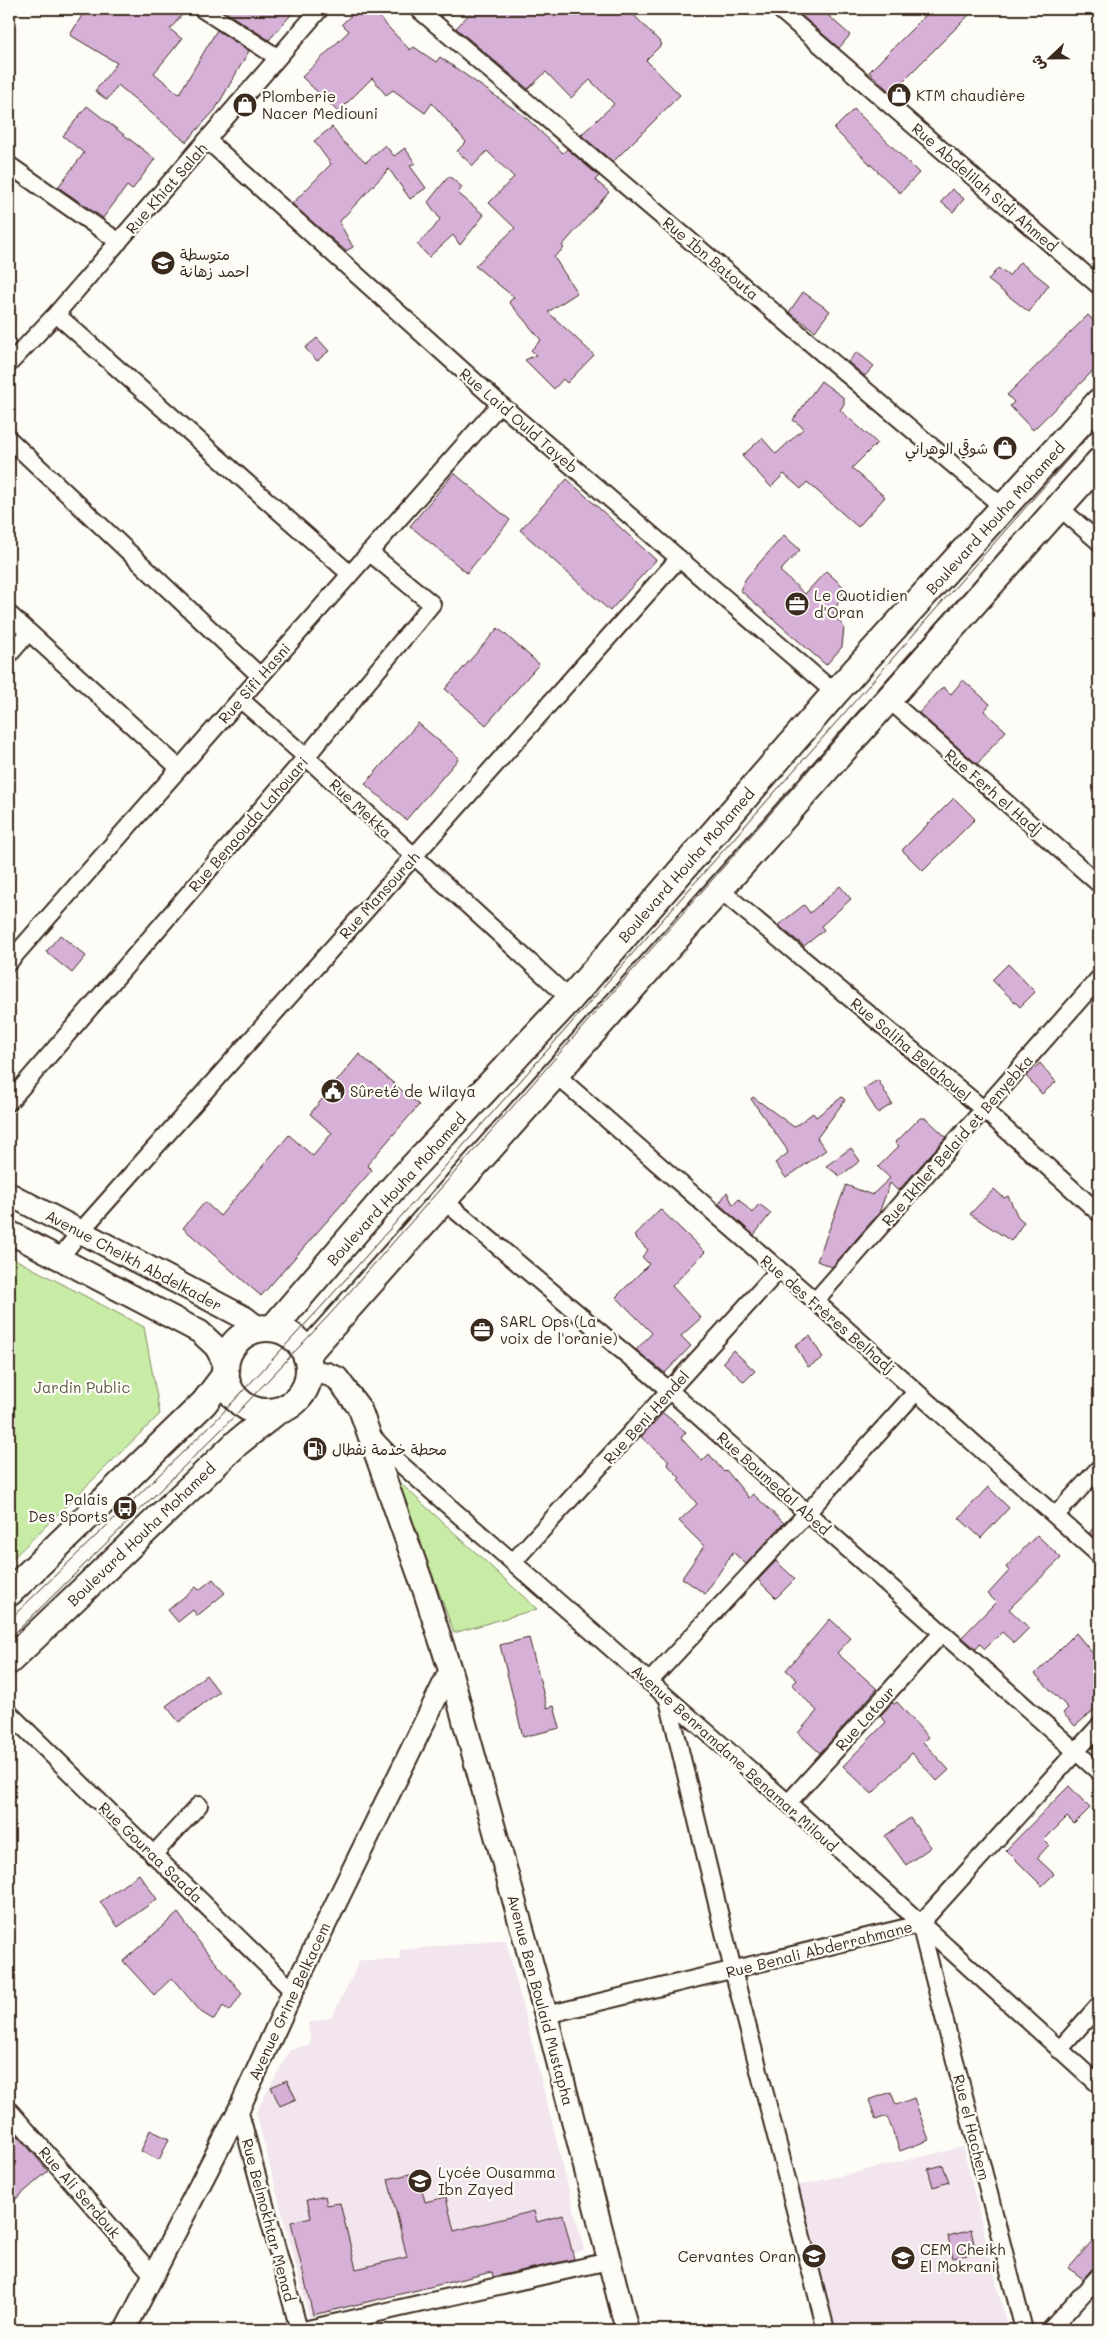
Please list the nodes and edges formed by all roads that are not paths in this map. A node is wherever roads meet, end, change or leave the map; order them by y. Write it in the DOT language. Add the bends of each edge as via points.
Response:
graph roads {
  1 [pos="202,9"];
  2 [pos="320,9"];
  3 [pos="418,9"];
  4 [pos="779,9"];
  5 [pos="277,57"];
  6 [pos="207,140"];
  7 [pos="9,165"];
  8 [pos="119,242"];
  9 [pos="1099,286"];
  10 [pos="56,314"];
  11 [pos="9,364"];
  12 [pos="1099,402"];
  13 [pos="500,404"];
  14 [pos="9,439"];
  15 [pos="1099,462"];
  16 [pos="1004,508"];
  17 [pos="1060,508"];
  18 [pos="1099,542"];
  19 [pos="369,552"];
  20 [pos="678,558"];
  21 [pos="350,574"];
  22 [pos="9,614"];
  23 [pos="28,632"];
  24 [pos="9,655"];
  25 [pos="260,676"];
  26 [pos="835,693"];
  27 [pos="240,699"];
  28 [pos="888,699"];
  29 [pos="306,756"];
  30 [pos="179,768"];
  31 [pos="412,856"];
  32 [pos="1099,884"];
  33 [pos="719,889"];
  34 [pos="9,962"];
  35 [pos="1099,978"];
  36 [pos="570,999"];
  37 [pos="556,1075"];
  38 [pos="9,1102"];
  39 [pos="983,1109"];
  40 [pos="9,1194"];
  41 [pos="443,1200"];
  42 [pos="1099,1213"];
  43 [pos="9,1232"];
  44 [pos="80,1232"];
  45 [pos="59,1259"];
  46 [pos="778,1271"];
  47 [pos="815,1301"];
  48 [pos="266,1328"];
  49 [pos="308,1363"];
  50 [pos="226,1370"];
  51 [pos="670,1391"];
  52 [pos="916,1392"];
  53 [pos="277,1411"];
  54 [pos="369,1432"];
  55 [pos="1099,1468"];
  56 [pos="807,1512"];
  57 [pos="1056,1514"];
  58 [pos="1099,1554"];
  59 [pos="513,1562"];
  60 [pos="9,1594"];
  61 [pos="942,1633"];
  62 [pos="9,1661"];
  63 [pos="450,1670"];
  64 [pos="649,1682"];
  65 [pos="668,1700"];
  66 [pos="9,1713"];
  67 [pos="1099,1726"];
  68 [pos="1076,1752"];
  69 [pos="1099,1772"];
  70 [pos="788,1803"];
  71 [pos="200,1805"];
  72 [pos="153,1855"];
  73 [pos="920,1924"];
  74 [pos="733,1970"];
  75 [pos="293,1991"];
  76 [pos="1099,2004"];
  77 [pos="546,2015"];
  78 [pos="1059,2050"];
  79 [pos="1099,2085"];
  80 [pos="238,2109"];
  81 [pos="9,2110"];
  82 [pos="609,2260"];
  83 [pos="152,2274"];
  84 [pos="1099,2276"];
  85 [pos="125,2330"];
  86 [pos="299,2330"];
  87 [pos="303,2330"];
  88 [pos="627,2330"];
  89 [pos="826,2330"];
  90 [pos="1024,2330"];
  91 [pos="1050,2330"];
  1 -- 5 [label="street"];
  2 -- 5 [label="street, Rue Khiat Salah"];
  3 -- 16 [label="street, Rue Ibn Batouta"];
  4 -- 9 [label="street, Rue Abdelilah Sidi Ahmed"];
  5 -- 6 [label="street, Rue Khiat Salah"];
  6 -- 8 [label="street, Rue Khiat Salah"];
  6 -- 13 [label="street, Rue Laid Ould Tayeb"];
  7 -- 8 [label="street"];
  8 -- 10 [label="street, Rue Khiat Salah"];
  10 -- 11 [label="street, Rue Khiat Salah"];
  10 -- 21 [label="street"];
  12 -- 16 [label="main road, Boulevard Houha Mohamed"];
  13 -- 19 [label="street, Rue Sifi Hasni"];
  13 -- 20 [label="street, Rue Laid Ould Tayeb"];
  14 -- 25 [label="street"];
  15 -- 17 [label="main road"];
  16 -- 26 [label="main road, Boulevard Houha Mohamed"];
  17 -- 18 [label="street"];
  17 -- 28 [label="main road"];
  19 -- 21 [label="street, Rue Sifi Hasni"];
  19 -- 29 [label="street, Rue Benaouda Lahouari" via="432,604"];
  20 -- 26 [label="street, Rue Laid Ould Tayeb"];
  20 -- 31 [label="street, Rue Mansourah"];
  21 -- 25 [label="street, Rue Sifi Hasni"];
  22 -- 23 [label="street"];
  23 -- 24 [label="street"];
  23 -- 30 [label="street"];
  25 -- 27 [label="street, Rue Sifi Hasni"];
  26 -- 36 [label="main road, Boulevard Houha Mohamed"];
  27 -- 29 [label="street, Rue Mekka"];
  27 -- 30 [label="street, Rue Sifi Hasni"];
  28 -- 32 [label="street, Rue Ferh el Hadj"];
  28 -- 33 [label="main road"];
  29 -- 31 [label="street, Rue Mekka"];
  29 -- 38 [label="street, Rue Benaouda Lahouari"];
  30 -- 34 [label="street, Rue Sifi Hasni"];
  31 -- 36 [label="street, Rue Mekka"];
  31 -- 44 [label="street, Rue Mansourah"];
  33 -- 37 [label="main road"];
  33 -- 39 [label="street, Rue Saliha Belahouel"];
  35 -- 39 [label="street, Rue Ikhlef Belaid et Benyebka"];
  36 -- 48 [label="main road, Boulevard Houha Mohamed"];
  37 -- 41 [label="main road"];
  37 -- 46 [label="street, Rue des Frères Belhadj"];
  39 -- 42 [label="street, Rue Saliha Belahouel"];
  39 -- 47 [label="street, Rue Ikhlef Belaid et Benyebka"];
  40 -- 44 [label="main road, Avenue Cheikh Abdelkader"];
  41 -- 49 [label="main road"];
  41 -- 51 [label="street, Rue Boumedal Abed"];
  43 -- 45 [label="main road"];
  44 -- 45 [label="street, Rue Mansourah"];
  44 -- 48 [label="main road, Avenue Cheikh Abdelkader"];
  45 -- 50 [label="main road" via="200,1332 216,1347"];
  46 -- 47 [label="street, Rue des Frères Belhadj"];
  46 -- 51 [label="street, Rue Beni Hendel"];
  47 -- 52 [label="street, Rue des Frères Belhadj"];
  48 -- 49 [label="main road" via="292,1336 300,1344"];
  48 -- 50 [label="main road" via="246,1333 236,1342 228,1353"];
  49 -- 53 [label="main road" via="304,1391 292,1404"];
  49 -- 54 [label="main road, Avenue Ben Boulaid Mustapha" via="341,1382 360,1409"];
  50 -- 53 [label="main road" via="231,1391 245,1405 257,1410"];
  50 -- 60 [label="main road" via="204,1403"];
  51 -- 56 [label="street, Rue Boumedal Abed"];
  51 -- 59 [label="street, Rue Beni Hendel"];
  52 -- 56 [label="street"];
  52 -- 57 [label="street, Rue des Frères Belhadj"];
  53 -- 62 [label="main road, Boulevard Houha Mohamed" via="237,1443"];
  54 -- 59 [label="street, Avenue Benramdane Benamar Miloud" via="388,1453"];
  54 -- 63 [label="main road, Avenue Ben Boulaid Mustapha"];
  55 -- 57 [label="street"];
  56 -- 61 [label="street, Rue Boumedal Abed"];
  56 -- 64 [label="street"];
  57 -- 58 [label="street, Rue des Frères Belhadj"];
  59 -- 64 [label="street, Avenue Benramdane Benamar Miloud"];
  61 -- 68 [label="street, Rue Boumedal Abed"];
  61 -- 70 [label="street, Rue Latour"];
  63 -- 75 [label="street, Avenue Grine Belkacem"];
  63 -- 77 [label="main road, Avenue Ben Boulaid Mustapha"];
  64 -- 65 [label="street, Avenue Benramdane Benamar Miloud"];
  65 -- 70 [label="street, Avenue Benramdane Benamar Miloud"];
  65 -- 74 [label="street"];
  66 -- 72 [label="street, Rue Gouraa Saada"];
  67 -- 68 [label="street, Rue Benali Abderrahmane"];
  68 -- 69 [label="street, Rue Boumedal Abed"];
  68 -- 73 [label="street, Rue Benali Abderrahmane"];
  70 -- 73 [label="street, Avenue Benramdane Benamar Miloud"];
  71 -- 72 [label="street"];
  72 -- 75 [label="street, Rue Gouraa Saada"];
  73 -- 74 [label="street, Rue Benali Abderrahmane"];
  73 -- 78 [label="street, Avenue Benramdane Benamar Miloud"];
  73 -- 90 [label="street, Rue el Hachem"];
  74 -- 77 [label="street, Rue Benali Abderrahmane"];
  74 -- 89 [label="street"];
  75 -- 80 [label="street, Avenue Grine Belkacem"];
  76 -- 78 [label="street"];
  77 -- 82 [label="main road, Avenue Ben Boulaid Mustapha"];
  78 -- 79 [label="street, Avenue Benramdane Benamar Miloud"];
  80 -- 83 [label="street, Avenue Grine Belkacem"];
  80 -- 86 [label="street, Rue Belmokhtar Menad"];
  81 -- 83 [label="street, Rue Ali Serdouk"];
  82 -- 87 [label="street"];
  82 -- 88 [label="main road, Avenue Ben Boulaid Mustapha"];
  83 -- 85 [label="street, Avenue Grine Belkacem"];
  84 -- 91 [label="street"];
}
